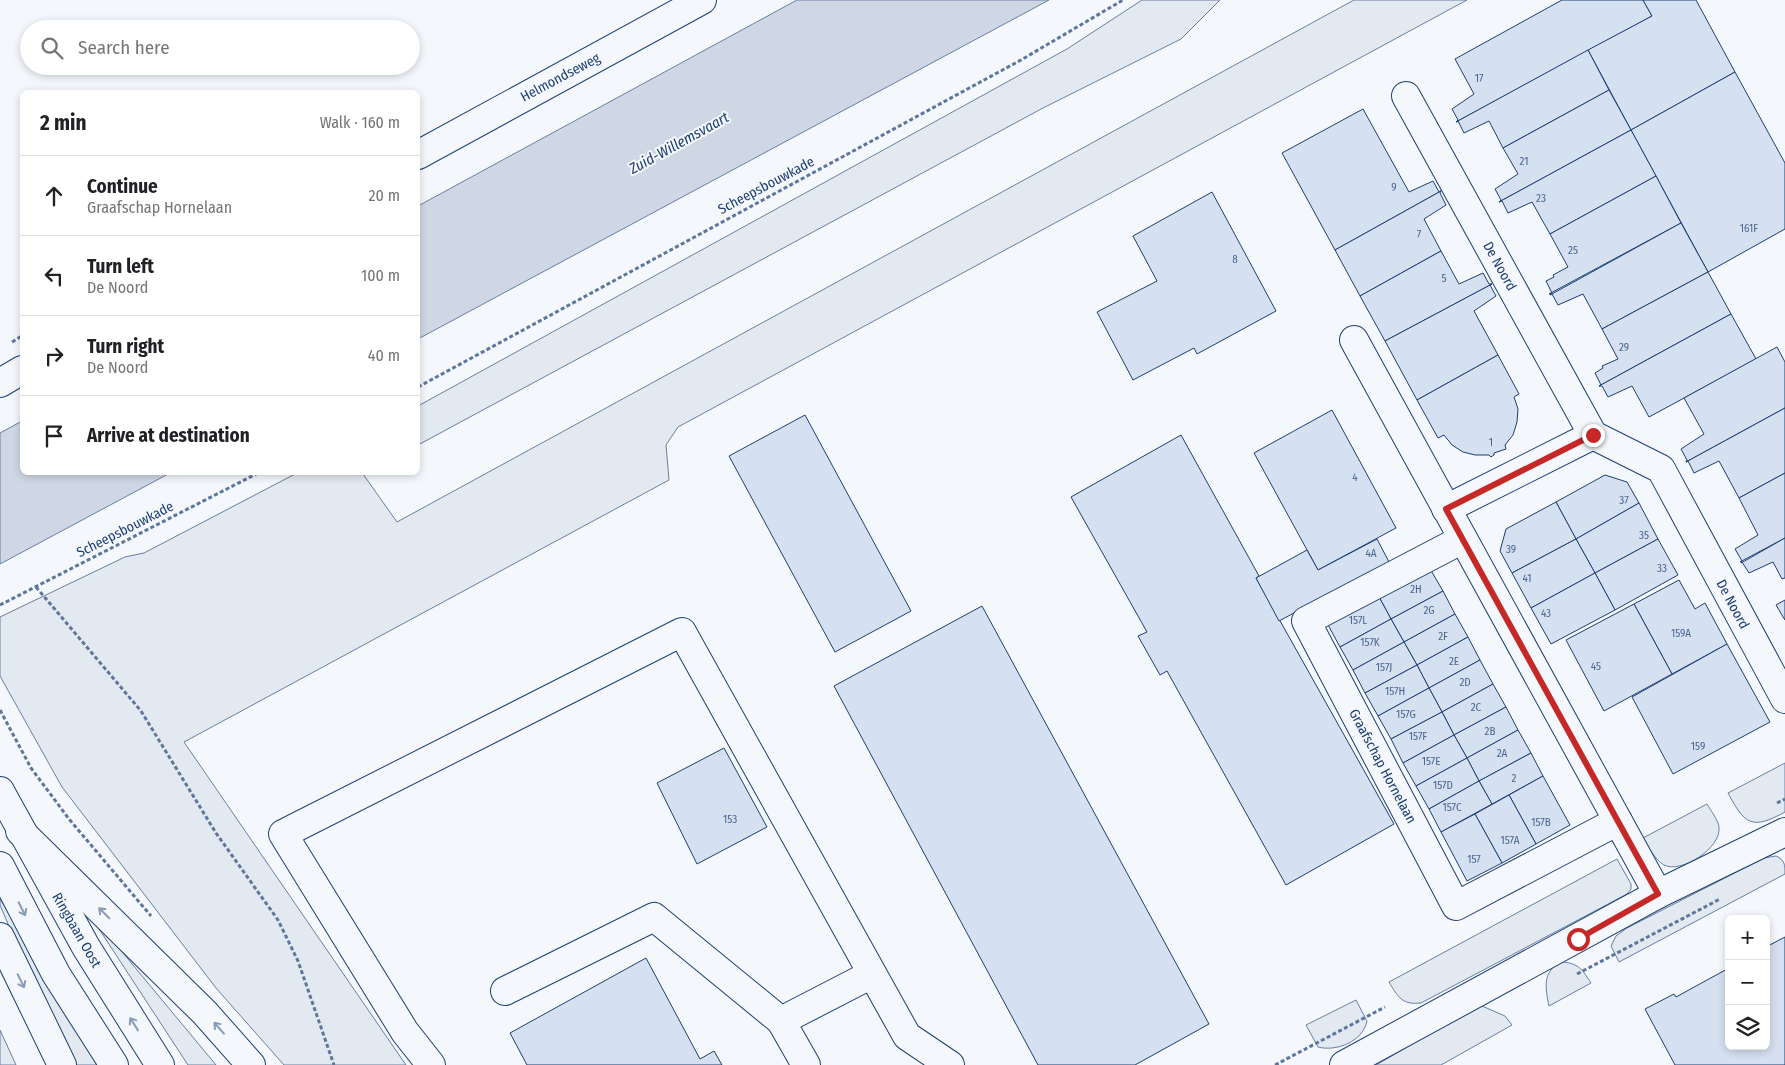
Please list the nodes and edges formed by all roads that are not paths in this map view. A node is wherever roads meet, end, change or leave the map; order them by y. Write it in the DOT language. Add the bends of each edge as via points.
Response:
graph roads {
  1 [pos="702,0"];
  2 [pos="1406,96"];
  3 [pos="420,154"];
  4 [pos="1354,340"];
  5 [pos="20,371"];
  6 [pos="0,383"];
  7 [pos="1593,435"];
  8 [pos="1446,509"];
  9 [pos="1463,539"];
  10 [pos="1785,699"];
  11 [pos="0,791"];
  12 [pos="1618,821"];
  13 [pos="20,831"];
  14 [pos="1785,832"];
  15 [pos="0,866"];
  16 [pos="1658,894"];
  17 [pos="0,937"];
  18 [pos="872,974"];
  19 [pos="505,991"];
  20 [pos="781,1020"];
  21 [pos="62,1065"];
  22 [pos="114,1065"];
  23 [pos="160,1065"];
  24 [pos="251,1065"];
  25 [pos="431,1065"];
  26 [pos="806,1065"];
  27 [pos="950,1065"];
  28 [pos="1344,1065"];
  1 -- 3 [label="street, Helmondseweg"];
  2 -- 7 [label="street, De Noord"];
  4 -- 8 [label="street"];
  5 -- 6 [label="street"];
  7 -- 8 [label="street"];
  7 -- 10 [label="street, De Noord" via="1660,469"];
  8 -- 9 [label="street"];
  9 -- 12 [label="street"];
  9 -- 12 [label="street, Graafschap Hornelaan" via="1306,621 1456,906"];
  11 -- 13 [label="street, Ringbaan Oost"];
  12 -- 16 [label="street"];
  23 -- 13 [label="street, Ringbaan Oost, one-way" via="86,947"];
  24 -- 13 [label="street, one-way" via="205,1013"];
  14 -- 16 [label="street"];
  15 -- 22 [label="street, one-way" via="56,974"];
  16 -- 28 [label="street"];
  17 -- 21 [label="street, one-way"];
  18 -- 20 [label="street"];
  18 -- 25 [label="street" via="682,632 283,834 405,1032"];
  18 -- 27 [label="street" via="907,1036"];
  19 -- 20 [label="street" via="654,917"];
  20 -- 26 [label="street"];
}
